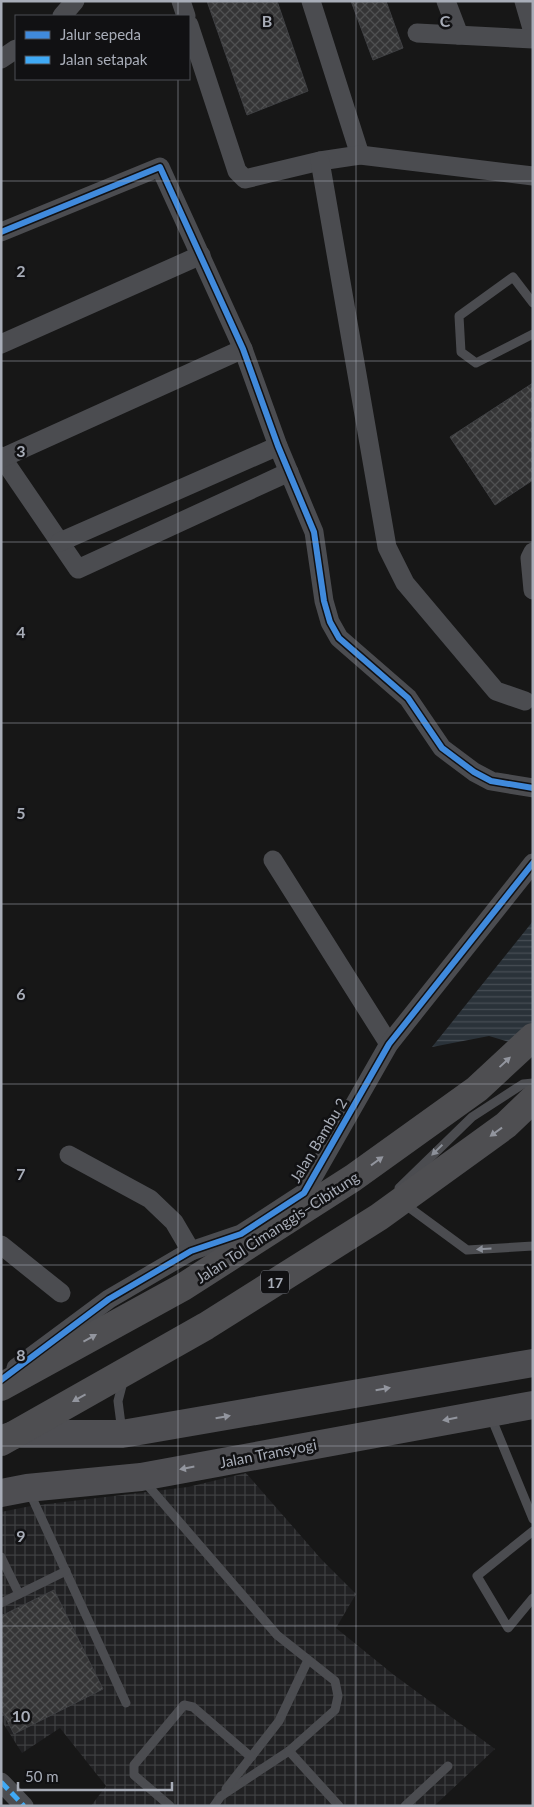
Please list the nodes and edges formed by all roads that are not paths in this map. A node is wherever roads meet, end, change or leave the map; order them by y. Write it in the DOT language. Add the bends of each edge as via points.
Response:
graph roads {
  1 [pos="75,1"];
  2 [pos="181,1"];
  3 [pos="311,1"];
  4 [pos="446,1"];
  5 [pos="524,1"];
  6 [pos="63,15"];
  7 [pos="186,15"];
  8 [pos="190,27"];
  9 [pos="533,32"];
  10 [pos="416,33"];
  11 [pos="459,35"];
  12 [pos="533,39"];
  13 [pos="15,50"];
  14 [pos="1,59"];
  15 [pos="360,155"];
  16 [pos="320,161"];
  17 [pos="533,176"];
  18 [pos="1,232"];
  19 [pos="201,256"];
  20 [pos="533,303"];
  21 [pos="533,334"];
  22 [pos="1,344"];
  23 [pos="243,349"];
  24 [pos="278,446"];
  25 [pos="2,457"];
  26 [pos="289,472"];
  27 [pos="60,542"];
  28 [pos="533,552"];
  29 [pos="533,590"];
  30 [pos="525,702"];
  31 [pos="533,788"];
  32 [pos="273,860"];
  33 [pos="533,863"];
  34 [pos="533,1037"];
  35 [pos="389,1044"];
  36 [pos="533,1082"];
  37 [pos="533,1099"];
  38 [pos="69,1154"];
  39 [pos="392,1195"];
  40 [pos="1,1246"];
  41 [pos="533,1246"];
  42 [pos="191,1251"];
  43 [pos="61,1293"];
  44 [pos="523,1361"];
  45 [pos="1,1380"];
  46 [pos="1,1387"];
  47 [pos="533,1405"];
  48 [pos="489,1412"];
  49 [pos="122,1434"];
  50 [pos="1,1440"];
  51 [pos="141,1477"];
  52 [pos="27,1488"];
  53 [pos="1,1493"];
  54 [pos="533,1519"];
  55 [pos="533,1531"];
  56 [pos="1,1557"];
  57 [pos="66,1571"];
  58 [pos="19,1594"];
  59 [pos="533,1598"];
  60 [pos="1,1603"];
  61 [pos="308,1660"];
  62 [pos="126,1703"];
  63 [pos="289,1751"];
  64 [pos="251,1757"];
  65 [pos="448,1766"];
  66 [pos="1,1782"];
  67 [pos="221,1796"];
  68 [pos="24,1806"];
  69 [pos="170,1806"];
  70 [pos="214,1806"];
  71 [pos="339,1806"];
  72 [pos="405,1806"];
  1 -- 6 [label="street"];
  2 -- 7 [label="street"];
  3 -- 15 [label="street"];
  4 -- 11 [label="street"];
  5 -- 9 [label="street"];
  8 -- 16 [label="street" via="240,176 245,179"];
  10 -- 11 [label="street"];
  11 -- 12 [label="street"];
  13 -- 14 [label="street"];
  15 -- 16 [label="street"];
  15 -- 17 [label="street"];
  16 -- 30 [label="street" via="387,547 405,583 496,691"];
  18 -- 19 [label="street" via="160,167"];
  19 -- 22 [label="street"];
  19 -- 23 [label="street"];
  20 -- 21 [label="lane" via="513,277 459,316 461,352 476,363"];
  23 -- 24 [label="street"];
  23 -- 25 [label="street"];
  24 -- 26 [label="street"];
  24 -- 27 [label="street"];
  25 -- 27 [label="street"];
  26 -- 27 [label="street" via="78,569"];
  26 -- 31 [label="street" via="314,532 324,602 339,638 408,698 442,748 491,781"];
  28 -- 29 [label="street" via="530,558"];
  32 -- 35 [label="street"];
  33 -- 35 [label="street, Jalan Bambu 2"];
  46 -- 34 [label="highway, Jalan Tol Cimanggis–Cibitung, one-way" via="183,1287 353,1178 477,1089"];
  35 -- 42 [label="street, Jalan Bambu 2" via="304,1193 241,1234"];
  36 -- 39 [label="lane, one-way" via="523,1084 472,1116"];
  37 -- 50 [label="highway, 17, one-way, bridge" via="506,1125 379,1217 206,1326"];
  38 -- 42 [label="street" via="150,1199 174,1222"];
  41 -- 39 [label="lane, one-way" via="467,1250"];
  39 -- 49 [label="lane" via="375,1211 273,1280 154,1344 127,1370 118,1401"];
  40 -- 43 [label="street"];
  42 -- 45 [label="street, Jalan Bambu 2" via="109,1299"];
  49 -- 44 [label="highway, one-way"];
  47 -- 48 [label="highway, Jalan Transyogi"];
  48 -- 51 [label="highway, Jalan Transyogi, one-way"];
  48 -- 54 [label="lane"];
  49 -- 50 [label="highway" via="18,1434"];
  51 -- 52 [label="highway, Jalan Transyogi"];
  51 -- 61 [label="lane" via="277,1635"];
  52 -- 53 [label="highway, Jalan Transyogi"];
  52 -- 57 [label="lane"];
  55 -- 59 [label="lane" via="477,1576 508,1628"];
  56 -- 58 [label="lane"];
  57 -- 58 [label="lane"];
  57 -- 62 [label="lane"];
  58 -- 60 [label="lane"];
  61 -- 63 [label="lane" via="335,1681 337,1703 335,1710"];
  61 -- 64 [label="lane" via="279,1721"];
  63 -- 67 [label="lane"];
  63 -- 71 [label="lane"];
  64 -- 67 [label="lane"];
  64 -- 69 [label="lane" via="193,1708 184,1705 134,1765 134,1775"];
  65 -- 72 [label="lane"];
  66 -- 68 [label="street"];
  67 -- 70 [label="lane"];
}
